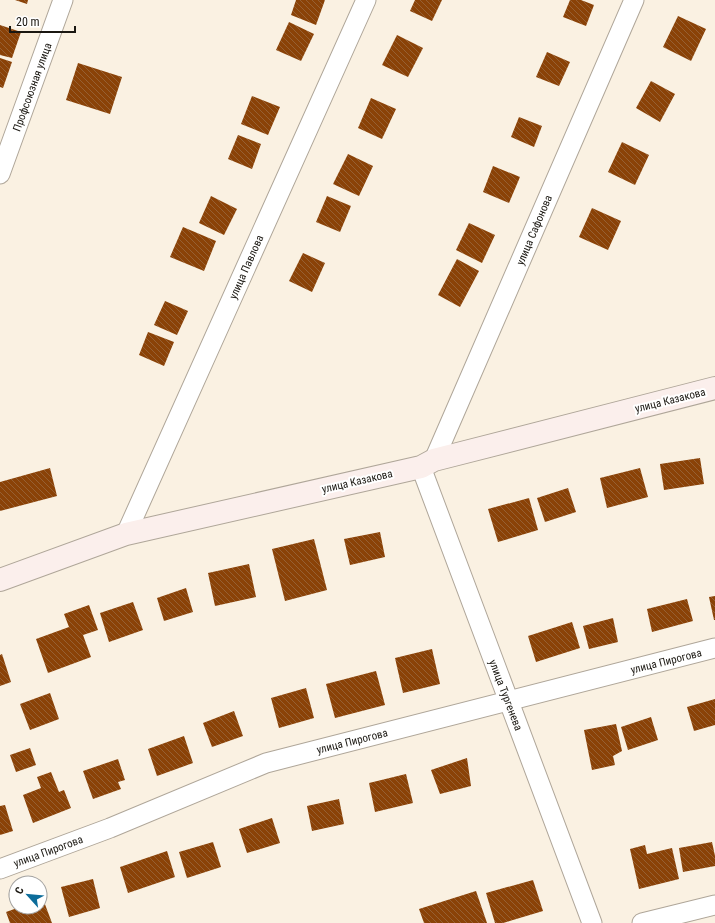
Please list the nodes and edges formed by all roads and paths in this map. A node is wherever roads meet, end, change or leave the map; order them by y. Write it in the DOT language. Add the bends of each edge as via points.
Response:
graph roads {
  1 [pos="63,0"];
  2 [pos="366,0"];
  3 [pos="634,0"];
  4 [pos="0,174"];
  5 [pos="715,388"];
  6 [pos="428,464"];
  7 [pos="126,534"];
  8 [pos="0,580"];
  9 [pos="715,648"];
  10 [pos="508,701"];
  11 [pos="0,869"];
  12 [pos="715,905"];
  13 [pos="592,923"];
  14 [pos="642,923"];
  1 -- 4 [label="street, Профсоюзная улица"];
  2 -- 7 [label="street, улица Павлова"];
  3 -- 6 [label="street, улица Сафонова"];
  5 -- 6 [label="main road, улица Казакова"];
  6 -- 7 [label="main road, улица Казакова"];
  6 -- 10 [label="street, улица Тургенева"];
  7 -- 8 [label="main road, улица Казакова"];
  9 -- 10 [label="street, улица Пирогова"];
  10 -- 11 [label="street, улица Пирогова" via="266,763 110,828"];
  10 -- 13 [label="street, улица Тургенева"];
  12 -- 14 [label="street"];
}
